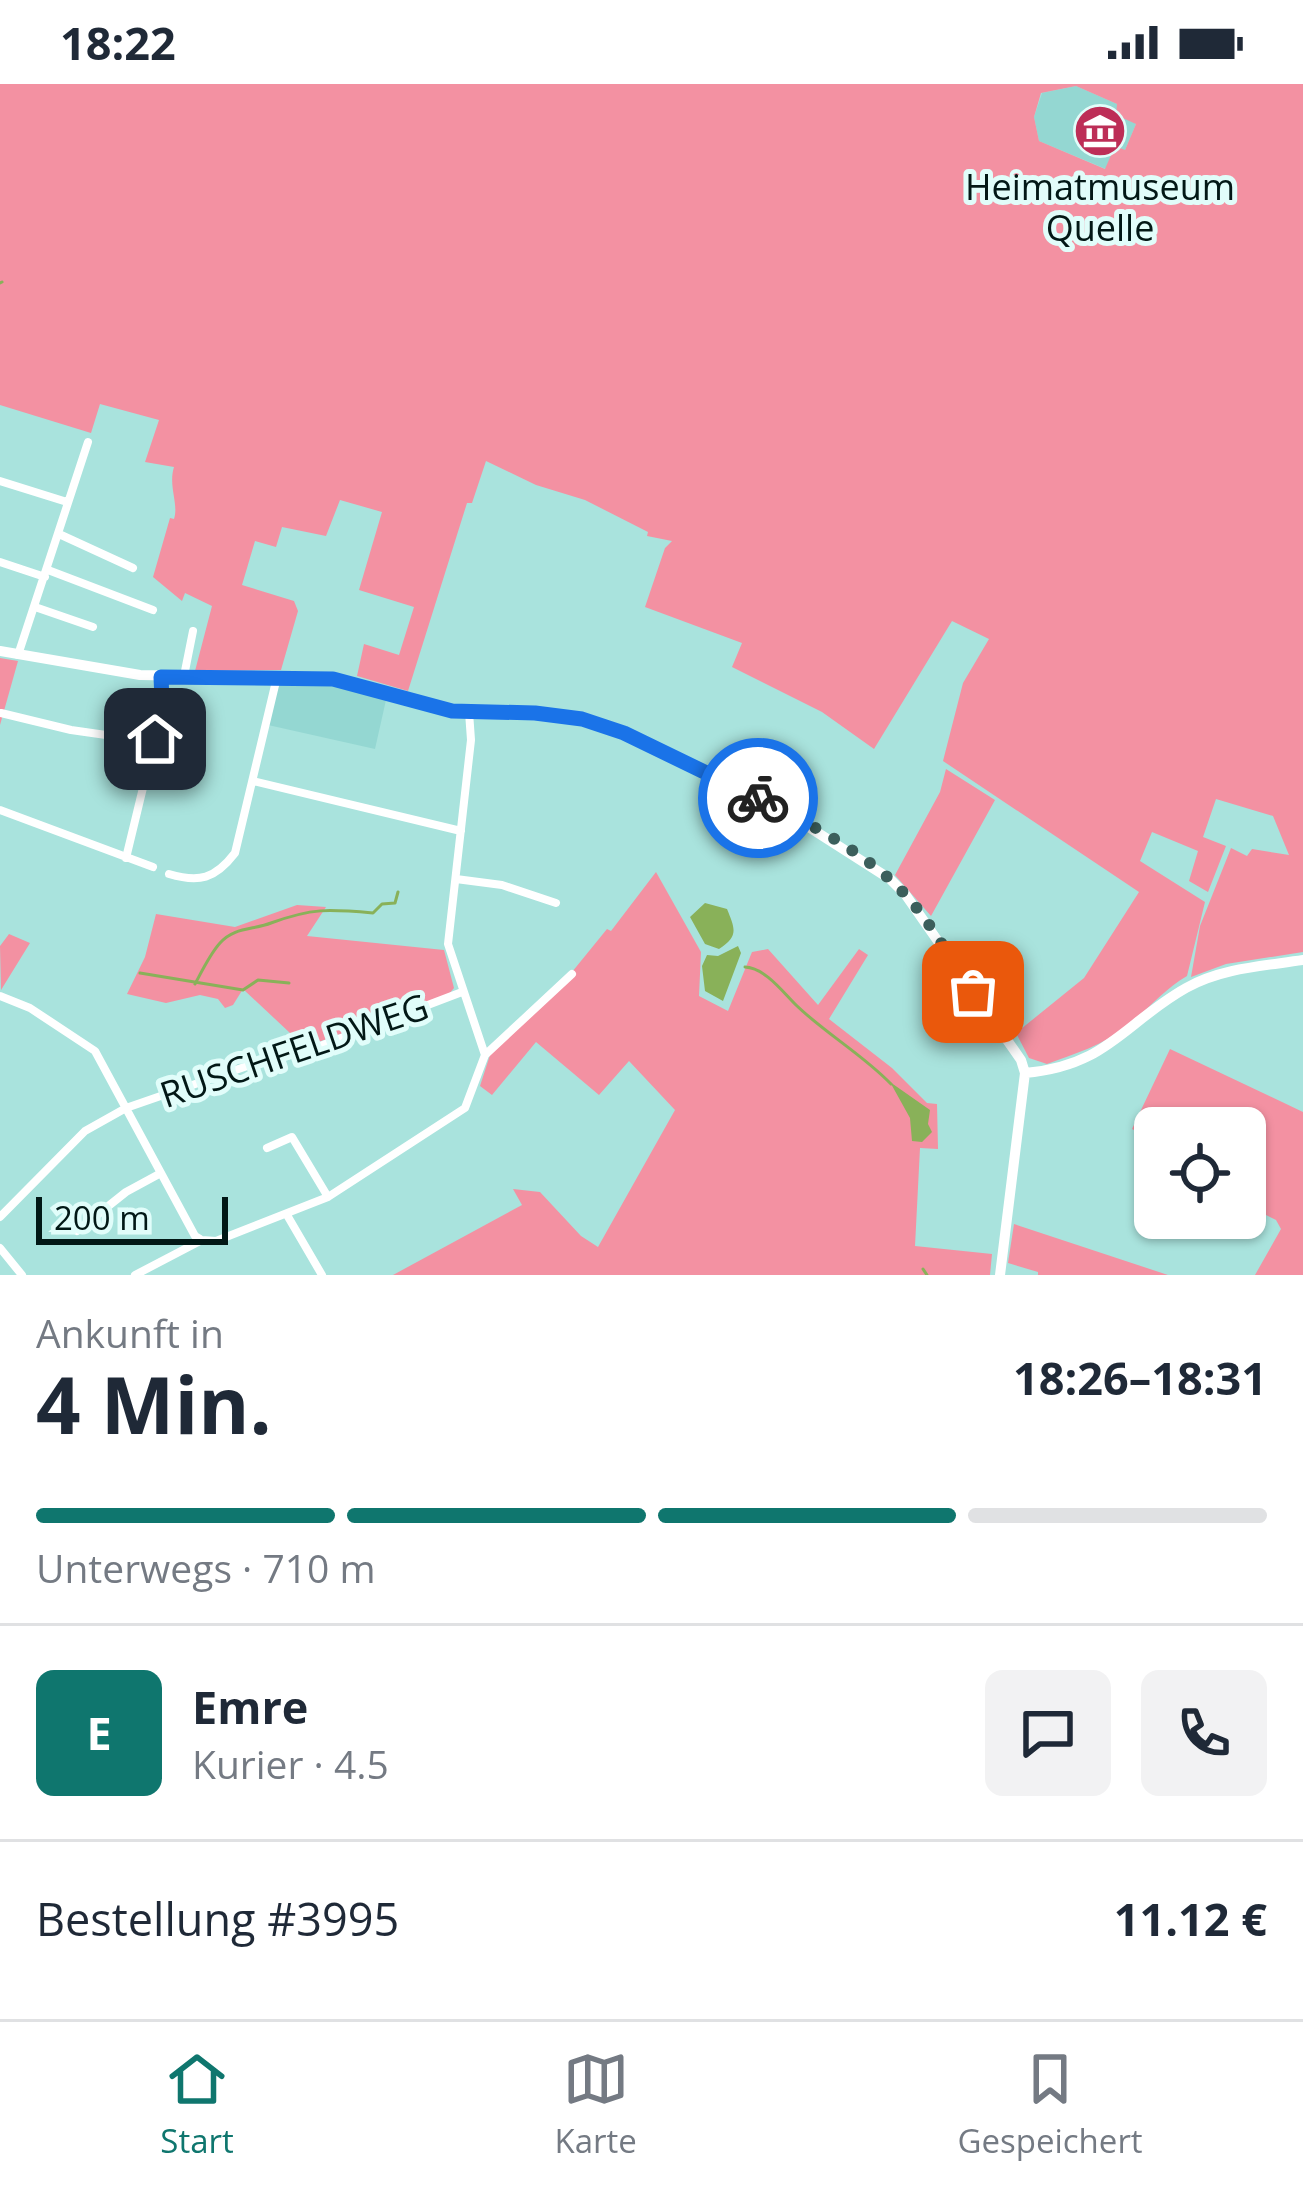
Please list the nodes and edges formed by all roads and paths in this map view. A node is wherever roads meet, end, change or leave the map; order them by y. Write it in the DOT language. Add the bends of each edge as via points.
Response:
graph roads {
  1 [pos="88,442"];
  2 [pos="0,481"];
  3 [pos="67,502"];
  4 [pos="59,534"];
  5 [pos="0,562"];
  6 [pos="133,568"];
  7 [pos="46,573"];
  8 [pos="35,607"];
  9 [pos="153,610"];
  10 [pos="93,627"];
  11 [pos="194,631"];
  12 [pos="0,651"];
  13 [pos="18,656"];
  14 [pos="277,676"];
  15 [pos="161,677"];
  16 [pos="184,678"];
  17 [pos="1,712"];
  18 [pos="469,712"];
  19 [pos="163,723"];
  20 [pos="186,727"];
  21 [pos="155,742"];
  22 [pos="253,781"];
  23 [pos="0,810"];
  24 [pos="461,831"];
  25 [pos="126,858"];
  26 [pos="153,867"];
  27 [pos="169,874"];
  28 [pos="456,879"];
  29 [pos="556,902"];
  30 [pos="1303,960"];
  31 [pos="572,974"];
  32 [pos="462,992"];
  33 [pos="0,996"];
  34 [pos="485,1055"];
  35 [pos="1025,1073"];
  36 [pos="126,1108"];
  37 [pos="267,1148"];
  38 [pos="160,1173"];
  39 [pos="328,1197"];
  40 [pos="286,1215"];
  41 [pos="0,1217"];
  42 [pos="77,1231"];
  43 [pos="202,1240"];
  44 [pos="0,1248"];
  45 [pos="22,1275"];
  46 [pos="135,1275"];
  47 [pos="322,1275"];
  48 [pos="1000,1275"];
  1 -- 3 [label="street"];
  2 -- 3 [label="street"];
  3 -- 4 [label="street"];
  4 -- 6 [label="street"];
  4 -- 7 [label="street"];
  5 -- 7 [label="street"];
  7 -- 8 [label="street"];
  7 -- 9 [label="street"];
  8 -- 10 [label="street"];
  8 -- 13 [label="street"];
  11 -- 16 [label="street"];
  12 -- 13 [label="main road"];
  13 -- 15 [label="main road"];
  14 -- 16 [label="main road"];
  14 -- 18 [label="main road" via="344,680"];
  14 -- 22 [label="street"];
  15 -- 16 [label="main road"];
  15 -- 19 [label="street"];
  17 -- 21 [label="street"];
  18 -- 24 [label="street"];
  18 -- 35 [label="main road" via="561,715 606,726 824,835 905,894"];
  19 -- 20 [label="street"];
  19 -- 21 [label="street"];
  21 -- 25 [label="street"];
  22 -- 24 [label="street"];
  22 -- 27 [label="street" via="225,867 203,880"];
  23 -- 25 [label="street"];
  24 -- 28 [label="street"];
  25 -- 26 [label="street"];
  28 -- 29 [label="street"];
  28 -- 32 [label="street" via="448,944"];
  30 -- 35 [label="main road" via="1191,985 1095,1053"];
  31 -- 34 [label="street"];
  32 -- 34 [label="street"];
  32 -- 36 [label="street, RUSCHFELDWEG"];
  33 -- 36 [label="street" via="95,1051"];
  34 -- 39 [label="street" via="458,1115"];
  35 -- 48 [label="main road"];
  36 -- 38 [label="street"];
  36 -- 41 [label="street, RUSCHFELDWEG" via="85,1131"];
  37 -- 39 [label="street" via="292,1137"];
  38 -- 42 [label="street"];
  38 -- 43 [label="street"];
  39 -- 40 [label="street"];
  40 -- 43 [label="street"];
  40 -- 47 [label="street"];
  43 -- 46 [label="street"];
  44 -- 45 [label="street"];
}
